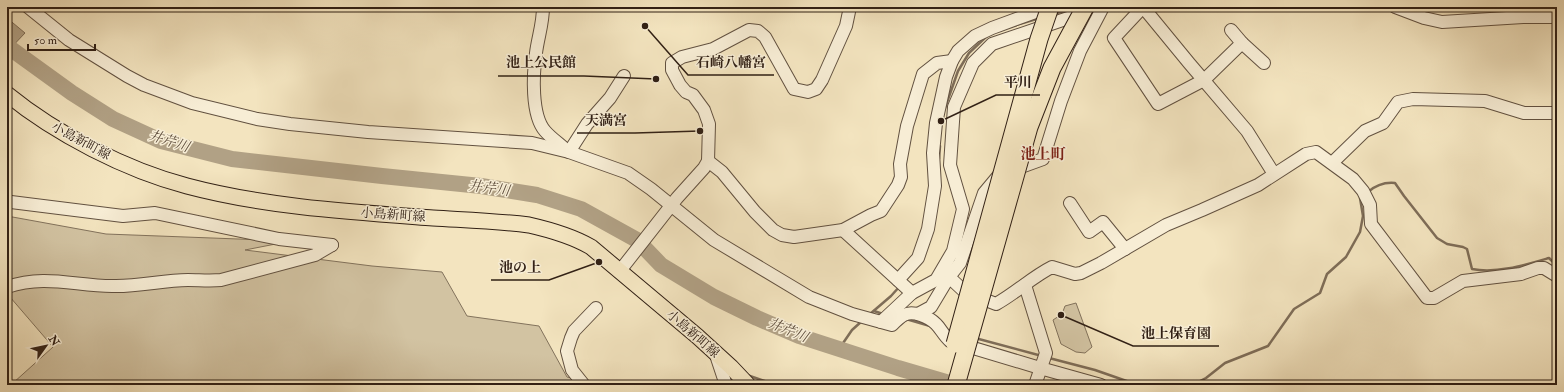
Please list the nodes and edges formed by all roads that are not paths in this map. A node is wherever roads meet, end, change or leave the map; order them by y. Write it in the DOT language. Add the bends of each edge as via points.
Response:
graph roads {
  1 [pos="28,7"];
  2 [pos="542,7"];
  3 [pos="850,7"];
  4 [pos="1049,7"];
  5 [pos="1054,7"];
  6 [pos="1086,7"];
  7 [pos="1090,7"];
  8 [pos="1103,7"];
  9 [pos="1143,7"];
  10 [pos="1395,7"];
  11 [pos="1553,7"];
  12 [pos="1058,22"];
  13 [pos="1231,30"];
  14 [pos="1242,43"];
  15 [pos="952,61"];
  16 [pos="1264,63"];
  17 [pos="624,76"];
  18 [pos="1204,80"];
  19 [pos="7,94"];
  20 [pos="1557,113"];
  21 [pos="569,152"];
  22 [pos="708,161"];
  23 [pos="1332,163"];
  24 [pos="1274,174"];
  25 [pos="8,200"];
  26 [pos="1070,203"];
  27 [pos="672,205"];
  28 [pos="843,230"];
  29 [pos="1125,249"];
  30 [pos="621,269"];
  31 [pos="1557,276"];
  32 [pos="949,277"];
  33 [pos="898,281"];
  34 [pos="1025,286"];
  35 [pos="7,287"];
  36 [pos="910,291"];
  37 [pos="596,308"];
  38 [pos="918,314"];
  39 [pos="881,322"];
  40 [pos="714,352"];
  41 [pos="1040,369"];
  42 [pos="746,383"];
  43 [pos="584,385"];
  44 [pos="728,385"];
  45 [pos="944,385"];
  46 [pos="956,385"];
  47 [pos="1102,385"];
  1 -- 21 [label="street" via="69,40 144,85 192,103 257,119 290,124 532,143"];
  2 -- 21 [label="street" via="534,79 535,107 544,131"];
  3 -- 22 [label="street" via="846,26 822,80 816,89 808,92 794,89 765,37 758,31 749,30 713,48 682,57 672,63 672,70 680,85 693,95 704,110 709,124"];
  4 -- 15 [label="street" via="975,36 958,51"];
  4 -- 45 [label="highway, bridge"];
  5 -- 12 [label="street"];
  6 -- 46 [label="highway, bridge" via="1052,68 1029,127"];
  7 -- 12 [label="street" via="1085,13"];
  8 -- 32 [label="street" via="1080,51 1043,159 999,175 984,193 960,263"];
  9 -- 18 [label="street"];
  9 -- 18 [label="street" via="1114,38 1158,104"];
  10 -- 11 [label="street" via="1442,22 1551,17"];
  12 -- 36 [label="street" via="992,44 973,63 954,107 950,164 963,209 953,251 936,280"];
  13 -- 14 [label="street"];
  14 -- 16 [label="street"];
  14 -- 18 [label="street"];
  15 -- 28 [label="street" via="937,63 923,74 907,126 898,185 881,211"];
  15 -- 33 [label="street" via="936,123 933,153 934,198 928,229 918,258"];
  17 -- 21 [label="street"];
  18 -- 24 [label="street" via="1247,131"];
  19 -- 30 [label="main road, 小島新町線" via="45,122 93,149 140,170 186,186 297,206 529,225 578,240"];
  20 -- 23 [label="street" via="1524,113 1485,101 1413,99 1398,102 1383,123 1365,131"];
  21 -- 27 [label="street" via="628,173"];
  22 -- 27 [label="street"];
  22 -- 28 [label="street" via="722,172 754,212 782,235 794,237"];
  23 -- 24 [label="street" via="1316,152 1306,154"];
  23 -- 31 [label="street" via="1353,179 1363,191 1370,205 1371,224 1427,298 1434,298 1463,281 1521,274 1538,268 1544,268"];
  24 -- 29 [label="street" via="1255,186 1166,225"];
  25 -- 35 [label="street" via="123,216 155,213 279,239 332,245 315,255 207,282 188,280 111,286 50,280"];
  26 -- 29 [label="street" via="1089,232 1103,222"];
  27 -- 30 [label="street"];
  27 -- 39 [label="street" via="714,240 809,297"];
  28 -- 33 [label="street"];
  29 -- 34 [label="street" via="1081,273 1075,274 1052,266"];
  30 -- 40 [label="main road, 小島新町線"];
  32 -- 34 [label="street" via="965,292 996,304"];
  32 -- 38 [label="street" via="932,307"];
  33 -- 36 [label="street"];
  34 -- 41 [label="street"];
  36 -- 39 [label="street"];
  37 -- 43 [label="street" via="574,331 567,351 572,370"];
  38 -- 39 [label="street" via="904,314 892,325"];
  38 -- 41 [label="street" via="931,319 950,341"];
  40 -- 42 [label="main road, 小島新町線"];
  40 -- 44 [label="street"];
  41 -- 47 [label="street"];
  42 -- 44 [label="street" via="735,382"];
}
